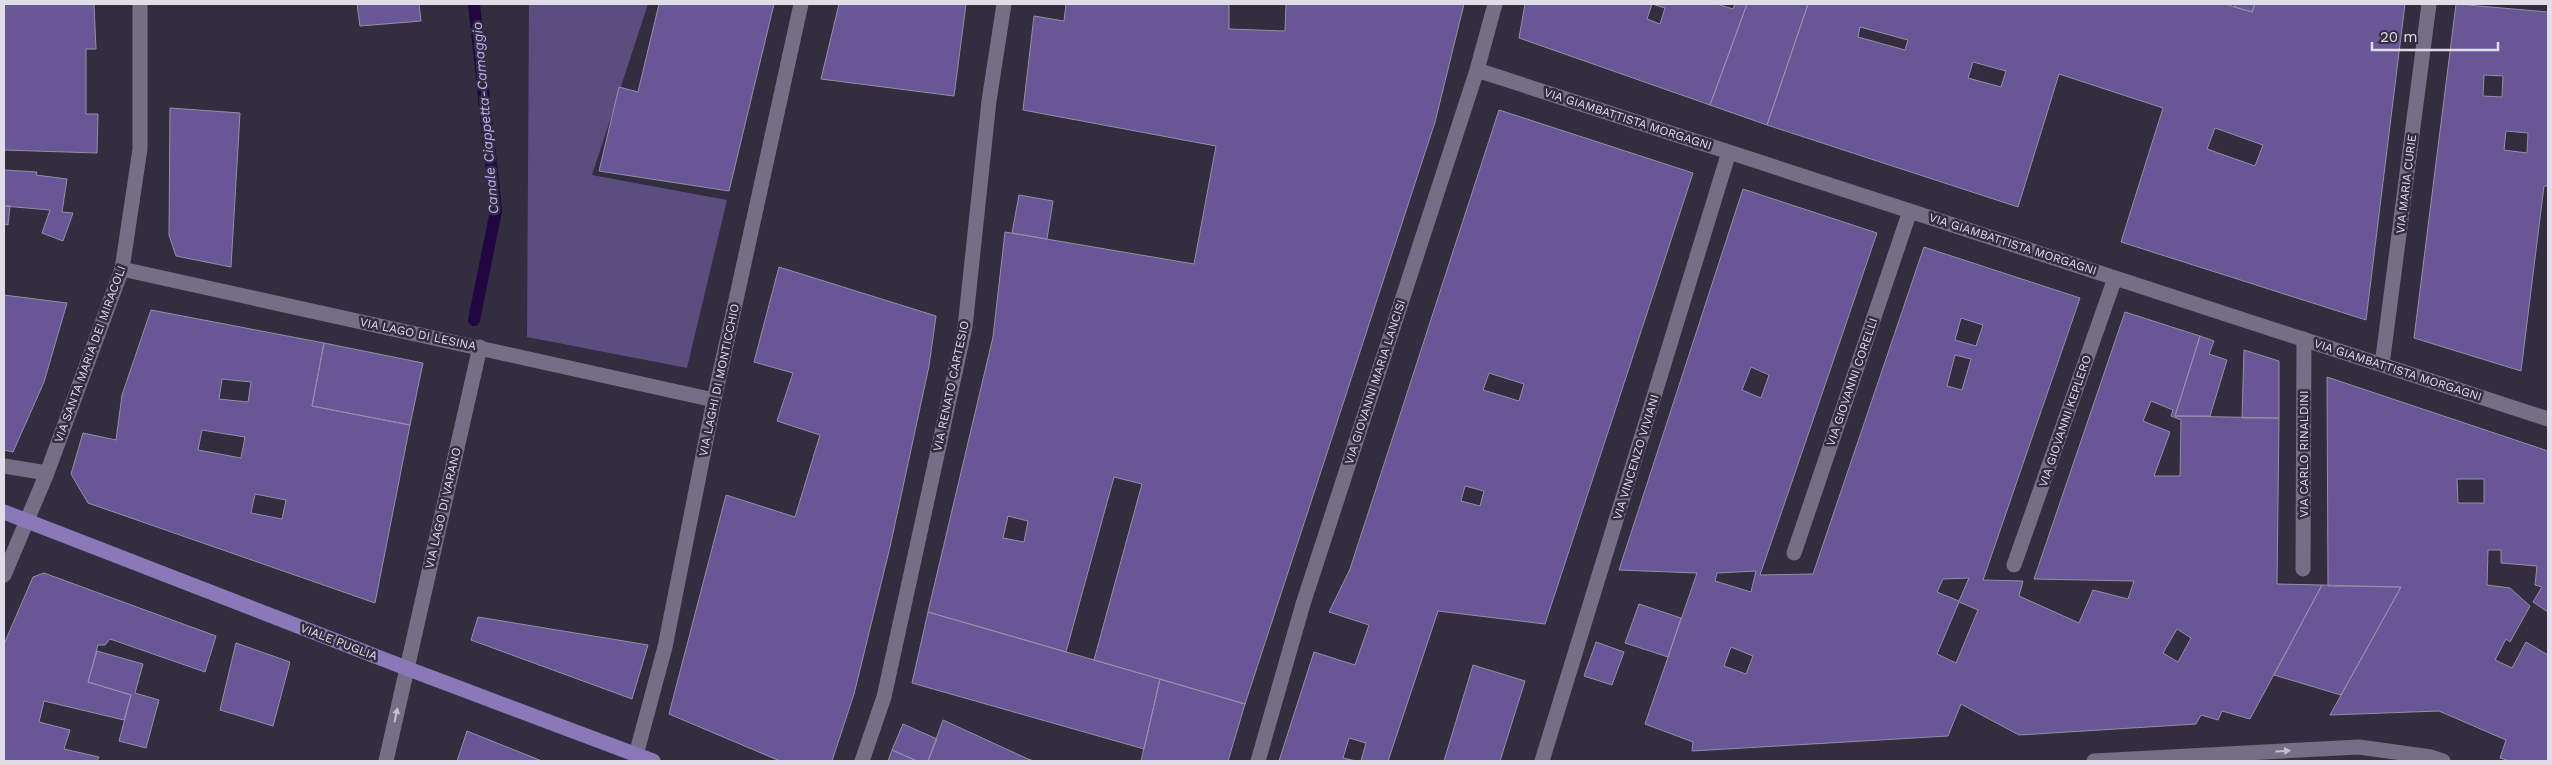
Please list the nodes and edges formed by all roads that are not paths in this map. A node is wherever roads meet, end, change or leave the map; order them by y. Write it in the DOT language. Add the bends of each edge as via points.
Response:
graph roads {
  1 [pos="140,4"];
  2 [pos="801,4"];
  3 [pos="1004,4"];
  4 [pos="1495,4"];
  5 [pos="2429,4"];
  6 [pos="1477,70"];
  7 [pos="1729,152"];
  8 [pos="1910,211"];
  9 [pos="122,270"];
  10 [pos="2115,278"];
  11 [pos="2304,340"];
  12 [pos="480,347"];
  13 [pos="2382,365"];
  14 [pos="714,400"];
  15 [pos="2548,419"];
  16 [pos="4,466"];
  17 [pos="47,473"];
  18 [pos="4,512"];
  19 [pos="27,520"];
  20 [pos="1794,553"];
  21 [pos="2014,565"];
  22 [pos="2303,570"];
  23 [pos="4,575"];
  24 [pos="406,668"];
  25 [pos="646,759"];
  26 [pos="386,761"];
  27 [pos="862,761"];
  28 [pos="1258,761"];
  29 [pos="1542,761"];
  30 [pos="2094,761"];
  31 [pos="2443,761"];
  1 -- 9 [label="street, VIA SANTA MARIA DEI MIRACOLI" via="140,149"];
  2 -- 14 [label="street, VIA LAGHI DI MONTICCHIO"];
  3 -- 27 [label="street, VIA RENATO CARTESIO" via="989,101 965,327 884,697"];
  4 -- 6 [label="street, VIA GIOVANNI MARIA LANCISI"];
  5 -- 13 [label="street, VIA MARIA CURIE"];
  6 -- 7 [label="street, VIA GIAMBATTISTA MORGAGNI"];
  6 -- 28 [label="street, VIA GIOVANNI MARIA LANCISI" via="1303,604"];
  7 -- 8 [label="street, VIA GIAMBATTISTA MORGAGNI"];
  7 -- 29 [label="street, VIA VINCENZO VIVIANI"];
  8 -- 10 [label="street, VIA GIAMBATTISTA MORGAGNI"];
  8 -- 20 [label="street, VIA GIOVANNI CORELLI"];
  9 -- 12 [label="street, VIA LAGO DI LESINA"];
  9 -- 17 [label="street, VIA SANTA MARIA DEI MIRACOLI"];
  10 -- 11 [label="street, VIA GIAMBATTISTA MORGAGNI"];
  10 -- 21 [label="street, VIA GIOVANNI KEPLERO"];
  11 -- 13 [label="street, VIA GIAMBATTISTA MORGAGNI"];
  11 -- 22 [label="street, VIA CARLO RINALDINI"];
  12 -- 14 [label="street, VIA LAGO DI LESINA"];
  12 -- 24 [label="street, VIA LAGO DI VARANO"];
  13 -- 15 [label="street, VIA GIAMBATTISTA MORGAGNI"];
  14 -- 25 [label="street, VIA LAGHI DI MONTICCHIO"];
  16 -- 17 [label="street"];
  17 -- 19 [label="street, VIA SANTA MARIA DEI MIRACOLI"];
  18 -- 19 [label="main road, VIALE PUGLIA"];
  19 -- 23 [label="street, VIA SANTA MARIA DEI MIRACOLI"];
  19 -- 24 [label="main road, VIALE PUGLIA"];
  24 -- 25 [label="main road, VIALE PUGLIA"];
  26 -- 24 [label="street, VIA LAGO DI VARANO, one-way"];
  30 -- 31 [label="street, one-way" via="2359,747 2431,756"];
}
